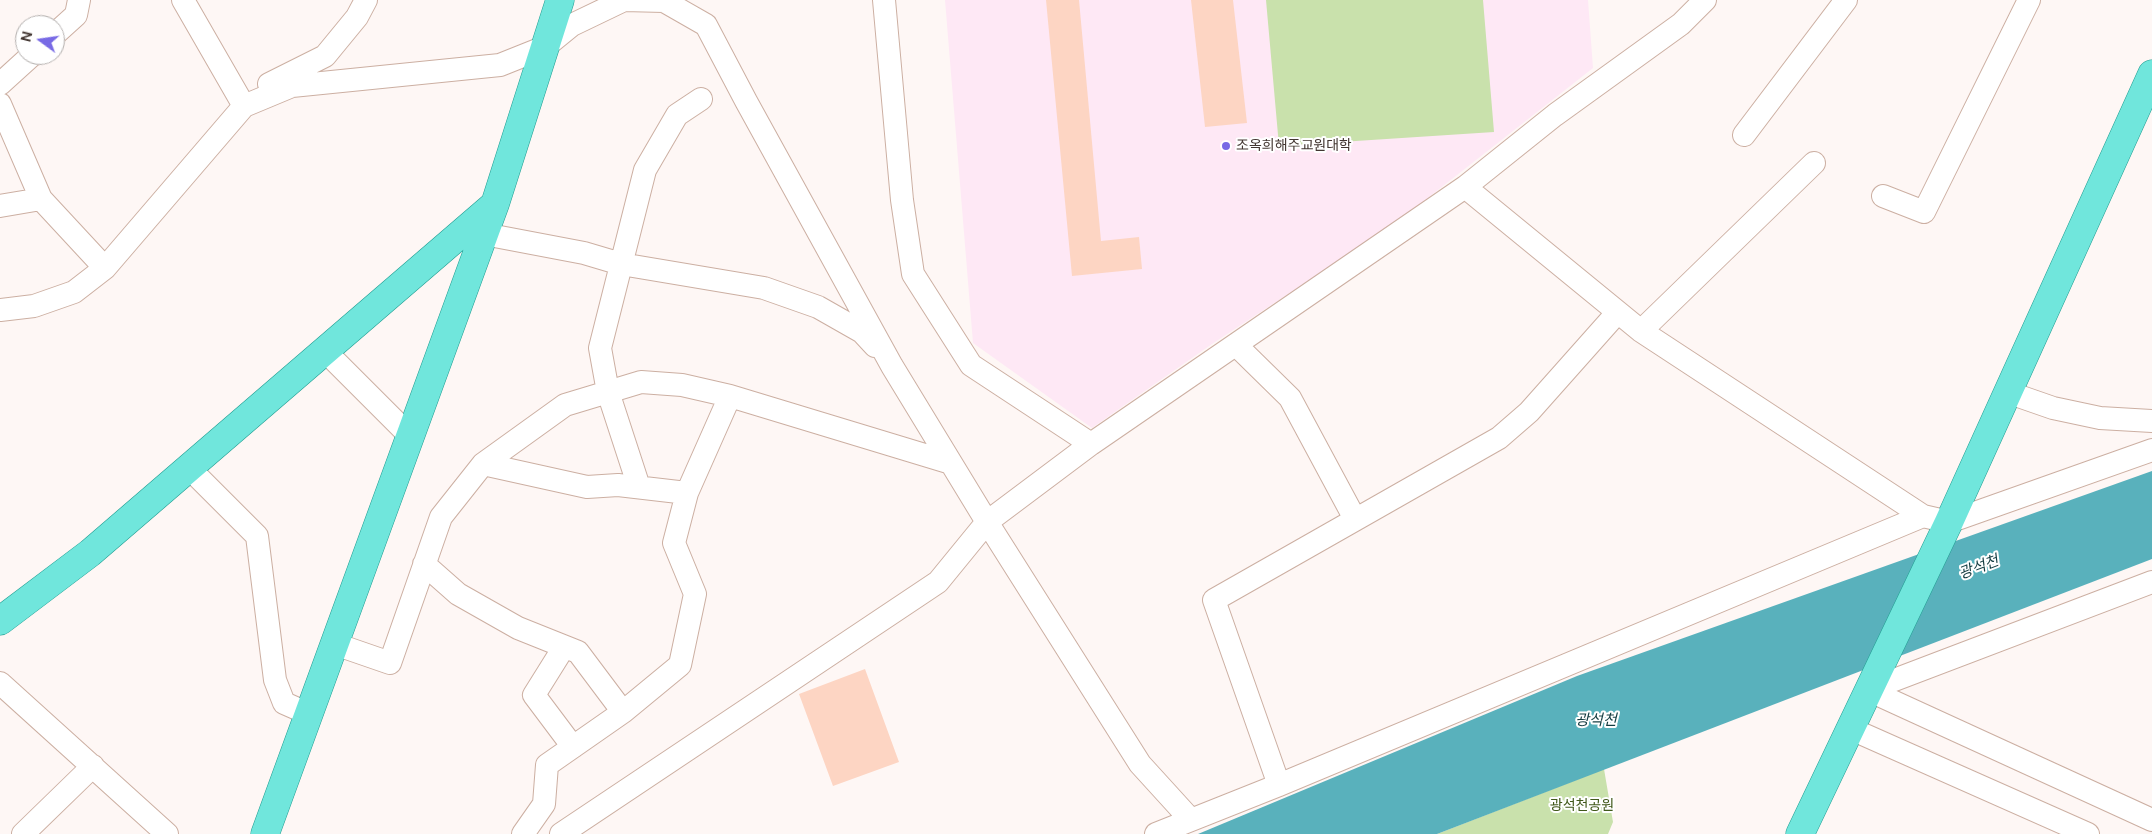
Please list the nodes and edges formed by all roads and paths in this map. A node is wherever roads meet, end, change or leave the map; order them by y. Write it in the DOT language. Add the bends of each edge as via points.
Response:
graph roads {
  1 [pos="79,0"];
  2 [pos="183,0"];
  3 [pos="366,0"];
  4 [pos="560,0"];
  5 [pos="884,0"];
  6 [pos="1705,0"];
  7 [pos="1846,0"];
  8 [pos="2030,0"];
  9 [pos="65,25"];
  10 [pos="545,47"];
  11 [pos="21,65"];
  12 [pos="2152,74"];
  13 [pos="0,84"];
  14 [pos="701,99"];
  15 [pos="242,103"];
  16 [pos="0,104"];
  17 [pos="1744,135"];
  18 [pos="1814,163"];
  19 [pos="1465,187"];
  20 [pos="1884,196"];
  21 [pos="41,199"];
  22 [pos="495,204"];
  23 [pos="0,206"];
  24 [pos="484,234"];
  25 [pos="621,264"];
  26 [pos="105,268"];
  27 [pos="0,310"];
  28 [pos="1617,313"];
  29 [pos="1641,331"];
  30 [pos="1236,345"];
  31 [pos="325,351"];
  32 [pos="892,366"];
  33 [pos="608,392"];
  34 [pos="2006,392"];
  35 [pos="730,396"];
  36 [pos="2152,421"];
  37 [pos="410,436"];
  38 [pos="1091,444"];
  39 [pos="2152,450"];
  40 [pos="951,463"];
  41 [pos="484,464"];
  42 [pos="188,468"];
  43 [pos="639,488"];
  44 [pos="687,493"];
  45 [pos="1923,516"];
  46 [pos="1355,520"];
  47 [pos="987,522"];
  48 [pos="1945,530"];
  49 [pos="424,564"];
  50 [pos="2152,582"];
  51 [pos="0,621"];
  52 [pos="335,644"];
  53 [pos="564,647"];
  54 [pos="0,682"];
  55 [pos="1868,690"];
  56 [pos="623,712"];
  57 [pos="309,714"];
  58 [pos="1849,728"];
  59 [pos="573,747"];
  60 [pos="93,766"];
  61 [pos="1279,785"];
  62 [pos="1191,820"];
  63 [pos="2152,820"];
  64 [pos="23,834"];
  65 [pos="167,834"];
  66 [pos="265,834"];
  67 [pos="523,834"];
  68 [pos="560,834"];
  69 [pos="1156,834"];
  70 [pos="1800,834"];
  71 [pos="2088,834"];
  1 -- 9 [label="street" via="76,15"];
  2 -- 15 [label="street"];
  3 -- 15 [label="street" via="357,17 325,56"];
  4 -- 10 [label="main road"];
  5 -- 38 [label="street" via="902,200 913,274 971,365"];
  6 -- 19 [label="street" via="1681,24 1555,114"];
  7 -- 17 [label="street"];
  8 -- 20 [label="street" via="1924,212"];
  10 -- 15 [label="street" via="500,65 292,86"];
  10 -- 22 [label="main road"];
  10 -- 32 [label="street" via="572,24 624,0 664,1 706,25"];
  11 -- 13 [label="street"];
  12 -- 34 [label="main road"];
  14 -- 25 [label="street" via="677,115 645,170"];
  15 -- 26 [label="street"];
  16 -- 21 [label="street"];
  18 -- 29 [label="street"];
  19 -- 28 [label="street"];
  19 -- 30 [label="street"];
  21 -- 23 [label="street"];
  21 -- 26 [label="street"];
  22 -- 24 [label="main road"];
  22 -- 31 [label="main road"];
  24 -- 25 [label="street" via="584,253"];
  24 -- 37 [label="main road"];
  25 -- 32 [label="street" via="764,288 818,307 862,332"];
  25 -- 33 [label="street" via="600,348"];
  26 -- 27 [label="street" via="74,292 34,306"];
  28 -- 29 [label="street"];
  28 -- 46 [label="street" via="1529,412 1499,438"];
  29 -- 45 [label="street"];
  30 -- 38 [label="street"];
  30 -- 46 [label="street" via="1290,398"];
  31 -- 37 [label="street"];
  31 -- 42 [label="main road"];
  32 -- 40 [label="street"];
  33 -- 35 [label="street" via="641,382 682,385"];
  33 -- 41 [label="street" via="565,405"];
  33 -- 43 [label="street"];
  34 -- 36 [label="street" via="2053,408 2100,418"];
  34 -- 48 [label="main road"];
  35 -- 40 [label="street"];
  35 -- 44 [label="street"];
  37 -- 52 [label="main road"];
  38 -- 47 [label="street"];
  39 -- 48 [label="street"];
  40 -- 47 [label="street"];
  41 -- 43 [label="street" via="587,487 618,485"];
  41 -- 49 [label="street" via="441,517"];
  42 -- 51 [label="main road" via="90,553"];
  42 -- 57 [label="street" via="257,536 275,680 284,703"];
  43 -- 44 [label="street"];
  44 -- 56 [label="street" via="674,543 695,594 680,665"];
  45 -- 48 [label="street"];
  45 -- 61 [label="street"];
  46 -- 61 [label="street" via="1214,600"];
  47 -- 62 [label="street" via="1140,764"];
  47 -- 68 [label="street" via="938,582"];
  48 -- 55 [label="main road"];
  49 -- 52 [label="street" via="390,663"];
  49 -- 53 [label="street" via="458,594 518,628"];
  50 -- 55 [label="street"];
  52 -- 57 [label="main road"];
  53 -- 56 [label="street" via="578,652"];
  53 -- 59 [label="street" via="534,695"];
  54 -- 60 [label="street"];
  55 -- 58 [label="main road"];
  55 -- 63 [label="street"];
  56 -- 59 [label="street"];
  57 -- 66 [label="main road"];
  58 -- 70 [label="main road"];
  58 -- 71 [label="street"];
  59 -- 67 [label="street" via="547,765 544,804"];
  60 -- 64 [label="street"];
  60 -- 65 [label="street"];
  61 -- 62 [label="street"];
  62 -- 69 [label="street"];
}
